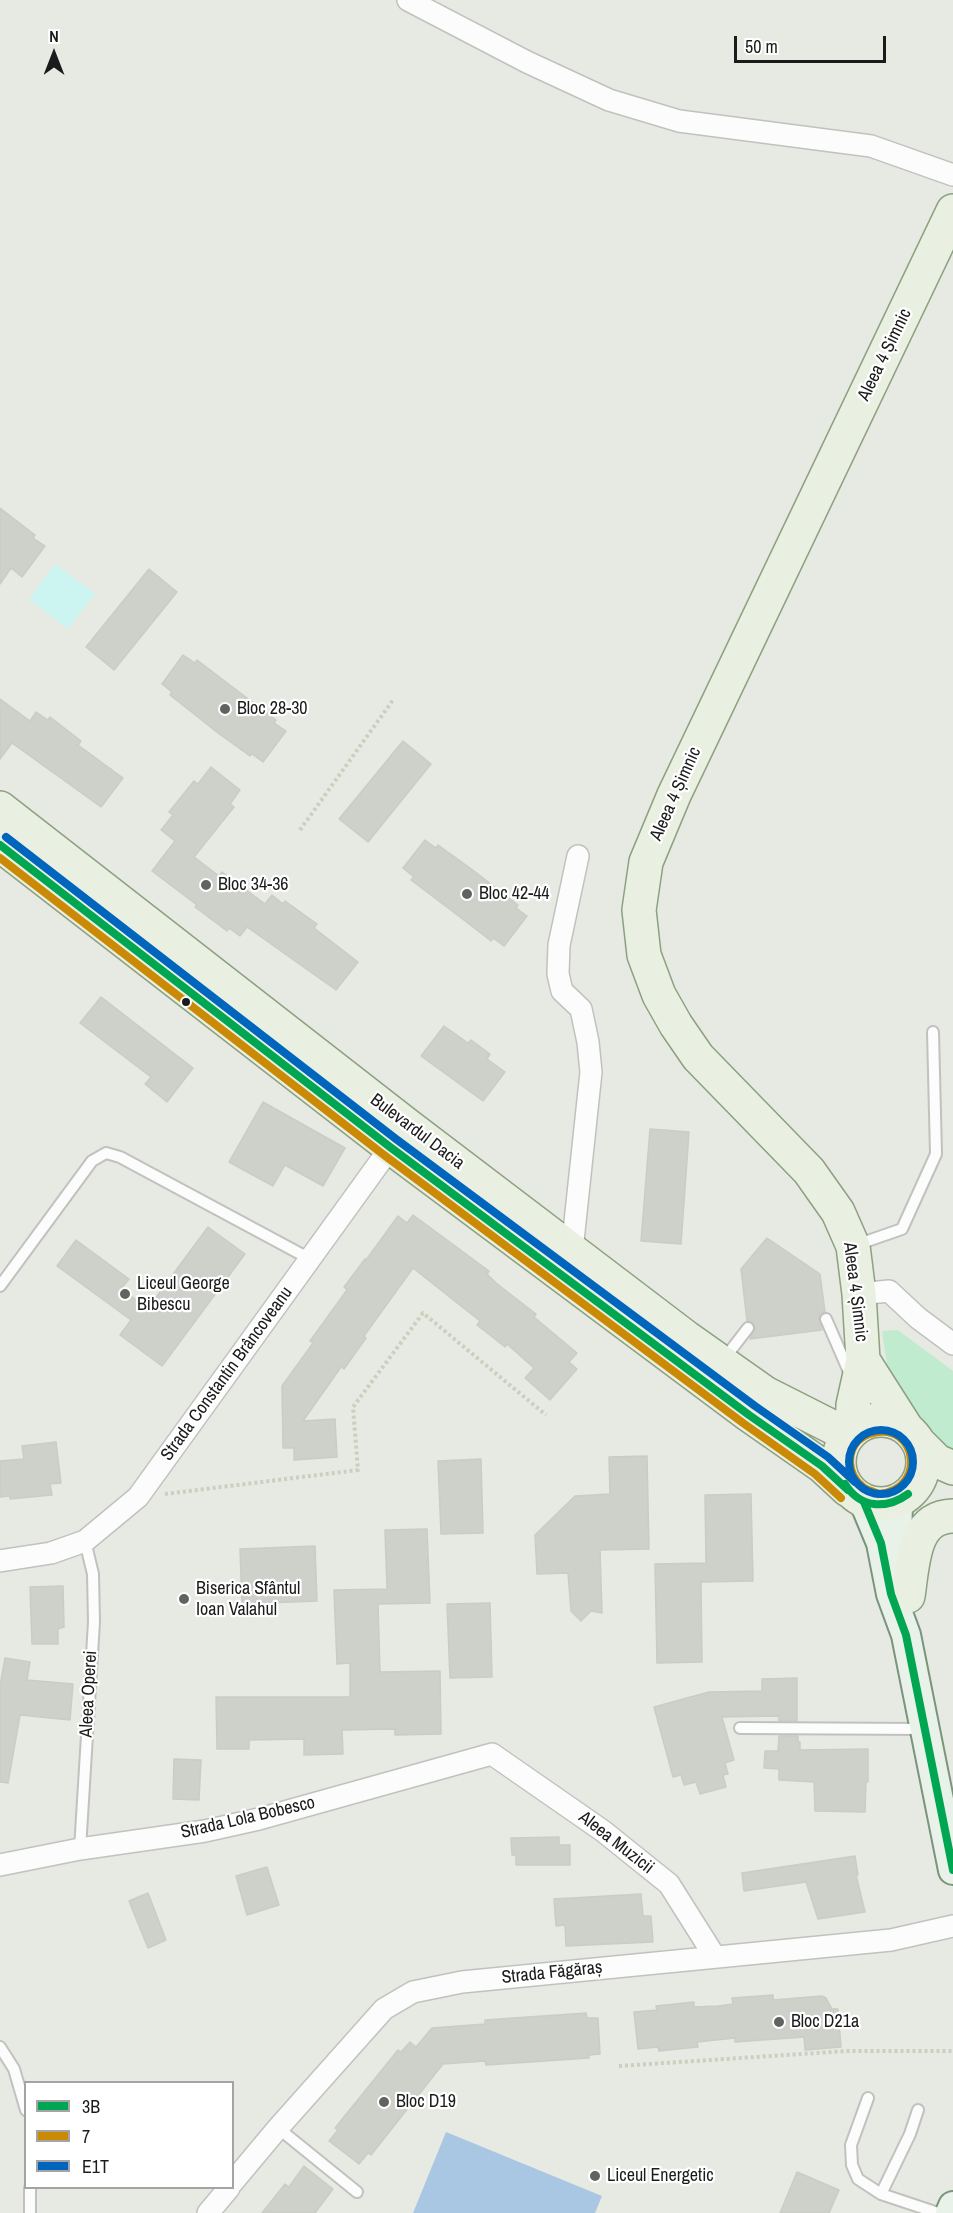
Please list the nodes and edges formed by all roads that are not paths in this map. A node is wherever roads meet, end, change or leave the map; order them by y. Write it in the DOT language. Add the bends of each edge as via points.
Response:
graph roads {
  1 [pos="408,0"];
  2 [pos="953,175"];
  3 [pos="950,217"];
  4 [pos="0,808"];
  5 [pos="0,845"];
  6 [pos="578,856"];
  7 [pos="933,1032"];
  8 [pos="399,1136"];
  9 [pos="853,1246"];
  10 [pos="572,1250"];
  11 [pos="310,1259"];
  12 [pos="0,1286"];
  13 [pos="859,1294"];
  14 [pos="826,1319"];
  15 [pos="748,1328"];
  16 [pos="953,1344"];
  17 [pos="722,1362"];
  18 [pos="860,1374"];
  19 [pos="850,1433"];
  20 [pos="913,1436"];
  21 [pos="953,1468"];
  22 [pos="953,1494"];
  23 [pos="856,1496"];
  24 [pos="904,1497"];
  25 [pos="953,1515"];
  26 [pos="85,1541"];
  27 [pos="0,1561"];
  28 [pos="908,1596"];
  29 [pos="906,1635"];
  30 [pos="740,1728"];
  31 [pos="925,1729"];
  32 [pos="492,1754"];
  33 [pos="80,1849"];
  34 [pos="952,1864"];
  35 [pos="0,1865"];
  36 [pos="953,1926"];
  37 [pos="715,1958"];
  38 [pos="0,2047"];
  39 [pos="868,2098"];
  40 [pos="24,2103"];
  41 [pos="918,2110"];
  42 [pos="278,2128"];
  43 [pos="234,2181"];
  44 [pos="30,2189"];
  45 [pos="227,2189"];
  46 [pos="357,2192"];
  47 [pos="881,2194"];
  48 [pos="953,2206"];
  49 [pos="30,2213"];
  50 [pos="208,2213"];
  51 [pos="938,2213"];
  52 [pos="950,2213"];
  1 -- 2 [label="street" via="609,100 679,121 871,146"];
  3 -- 9 [label="main road, Aleea 4 Șimnic" via="674,795 646,862 639,910 644,955 676,1025 698,1057 808,1171 838,1212"];
  4 -- 8 [label="main road, Bulevardul Dacia"];
  5 -- 8 [label="main road, Bulevardul Dacia"];
  6 -- 10 [label="street" via="559,945 558,974 562,991 581,1009 591,1072"];
  7 -- 9 [label="lane" via="936,1154 902,1229"];
  8 -- 10 [label="main road, Bulevardul Dacia"];
  8 -- 11 [label="street, Strada Constantin Brâncoveanu"];
  8 -- 23 [label="main road, Bulevardul Dacia"];
  9 -- 13 [label="main road, Aleea 4 Șimnic"];
  10 -- 17 [label="main road, Bulevardul Dacia"];
  11 -- 12 [label="lane" via="106,1153 92,1161"];
  11 -- 26 [label="street, Strada Constantin Brâncoveanu" via="138,1497"];
  13 -- 16 [label="street" via="889,1291"];
  13 -- 18 [label="main road, Aleea 4 Șimnic"];
  14 -- 18 [label="lane"];
  15 -- 17 [label="lane"];
  17 -- 19 [label="main road, Bulevardul Dacia" via="765,1394"];
  18 -- 19 [label="main road, Aleea 4 Șimnic"];
  18 -- 20 [label="main road, Aleea 4 Șimnic"];
  19 -- 20 [label="main road" via="862,1424 885,1420 897,1423"];
  19 -- 23 [label="main road" via="838,1456 838,1468 842,1480"];
  20 -- 21 [label="main road" via="937,1461"];
  20 -- 24 [label="main road" via="923,1456 922,1470 918,1482"];
  22 -- 24 [label="main road"];
  23 -- 24 [label="main road" via="887,1504"];
  23 -- 29 [label="main road" via="881,1543 891,1594"];
  24 -- 28 [label="main road" via="897,1542"];
  25 -- 28 [label="main road" via="928,1524 917,1541"];
  26 -- 27 [label="street, Strada Constantin Brâncoveanu" via="51,1553"];
  26 -- 33 [label="lane, Aleea Operei" via="93,1574 94,1622"];
  28 -- 29 [label="main road"];
  29 -- 31 [label="main road"];
  30 -- 31 [label="lane"];
  31 -- 34 [label="main road"];
  32 -- 33 [label="street, Strada Lola Bobesco" via="259,1819"];
  32 -- 37 [label="street, Aleea Muzicii" via="603,1831 669,1884"];
  33 -- 35 [label="street, Strada Lola Bobesco"];
  36 -- 37 [label="street, Strada Făgăraș" via="891,1940"];
  37 -- 42 [label="street, Strada Făgăraș" via="462,1982 413,1992 384,2009"];
  38 -- 40 [label="lane" via="14,2069"];
  39 -- 47 [label="lane" via="851,2145 852,2165 858,2179"];
  41 -- 47 [label="lane"];
  42 -- 43 [label="street, Strada Făgăraș"];
  42 -- 46 [label="lane"];
  44 -- 49 [label="lane"];
  45 -- 50 [label="street"];
  47 -- 51 [label="lane"];
  48 -- 52 [label="main road"];
}
